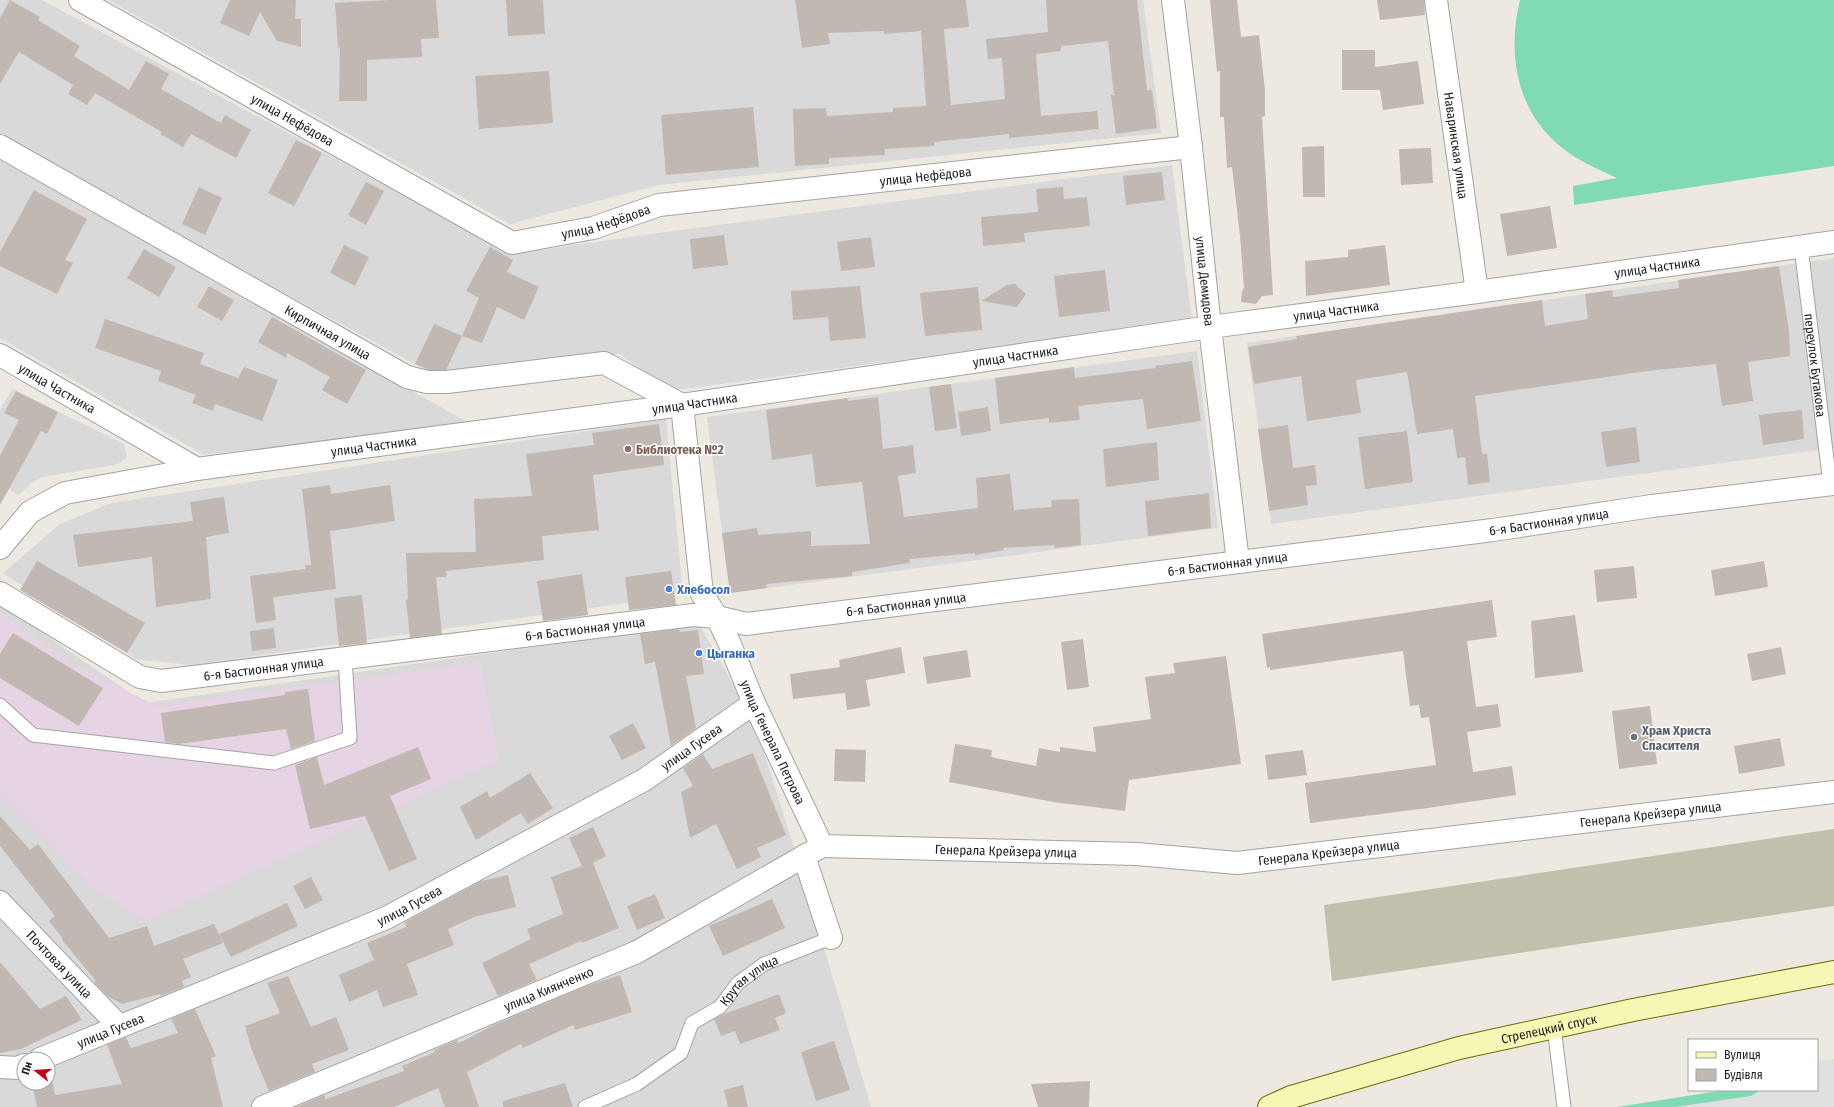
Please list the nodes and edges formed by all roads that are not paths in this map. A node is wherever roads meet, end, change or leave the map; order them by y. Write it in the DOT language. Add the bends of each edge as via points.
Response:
graph roads {
  1 [pos="80,0"];
  2 [pos="1173,0"];
  3 [pos="1436,0"];
  4 [pos="0,146"];
  5 [pos="1191,147"];
  6 [pos="1834,242"];
  7 [pos="1801,247"];
  8 [pos="1477,292"];
  9 [pos="1210,327"];
  10 [pos="0,355"];
  11 [pos="682,405"];
  12 [pos="197,469"];
  13 [pos="1832,484"];
  14 [pos="0,548"];
  15 [pos="1238,562"];
  16 [pos="0,593"];
  17 [pos="717,617"];
  18 [pos="345,659"];
  19 [pos="754,703"];
  20 [pos="0,705"];
  21 [pos="1834,792"];
  22 [pos="813,851"];
  23 [pos="0,902"];
  24 [pos="831,938"];
  25 [pos="1834,972"];
  26 [pos="119,1026"];
  27 [pos="1554,1028"];
  28 [pos="56,1052"];
  29 [pos="0,1067"];
  30 [pos="16,1068"];
  31 [pos="263,1107"];
  32 [pos="585,1107"];
  33 [pos="1269,1107"];
  34 [pos="1564,1107"];
  1 -- 5 [label="street, улица Нефёдова" via="512,243 593,228 659,205"];
  2 -- 5 [label="street, улица Демидова"];
  3 -- 8 [label="street, Наваринская улица"];
  4 -- 11 [label="street, Кирпичная улица" via="407,377 427,382 447,382 604,363"];
  5 -- 9 [label="street, улица Демидова"];
  6 -- 7 [label="street, улица Частника"];
  7 -- 8 [label="street, улица Частника"];
  7 -- 13 [label="lane, переулок Бутакова"];
  8 -- 9 [label="street, улица Частника"];
  9 -- 11 [label="street, улица Частника"];
  9 -- 15 [label="street, улица Демидова"];
  10 -- 12 [label="street, улица Частника"];
  11 -- 12 [label="street, улица Частника"];
  11 -- 17 [label="street, улица Генерала Петрова" via="702,594"];
  12 -- 14 [label="street, улица Частника" via="65,492 30,512"];
  13 -- 15 [label="street, 6-я Бастионная улица"];
  15 -- 17 [label="street, 6-я Бастионная улица" via="746,624"];
  16 -- 18 [label="street, 6-я Бастионная улица" via="140,677 161,681"];
  17 -- 18 [label="street, 6-я Бастионная улица" via="693,615"];
  17 -- 19 [label="street, улица Генерала Петрова" via="730,642"];
  18 -- 20 [label="lane" via="350,738 274,763 33,735"];
  19 -- 22 [label="street, улица Генерала Петрова"];
  19 -- 26 [label="street, улица Гусева" via="644,780 386,918"];
  21 -- 22 [label="street, Генерала Крейзера улица" via="1237,863 1137,854"];
  22 -- 24 [label="street, улица Генерала Петрова"];
  22 -- 31 [label="street, улица Киянченко" via="637,952"];
  23 -- 26 [label="street, Почтовая улица"];
  24 -- 32 [label="lane, Крутая улица" via="764,964 738,983 720,1007 692,1023 681,1052 637,1084"];
  25 -- 27 [label="main road, Стрелецкий спуск" via="1633,1010"];
  26 -- 28 [label="street, улица Гусева"];
  27 -- 33 [label="main road, Стрелецкий спуск" via="1459,1048 1291,1097"];
  27 -- 34 [label="lane"];
  29 -- 30 [label="street"];
}
